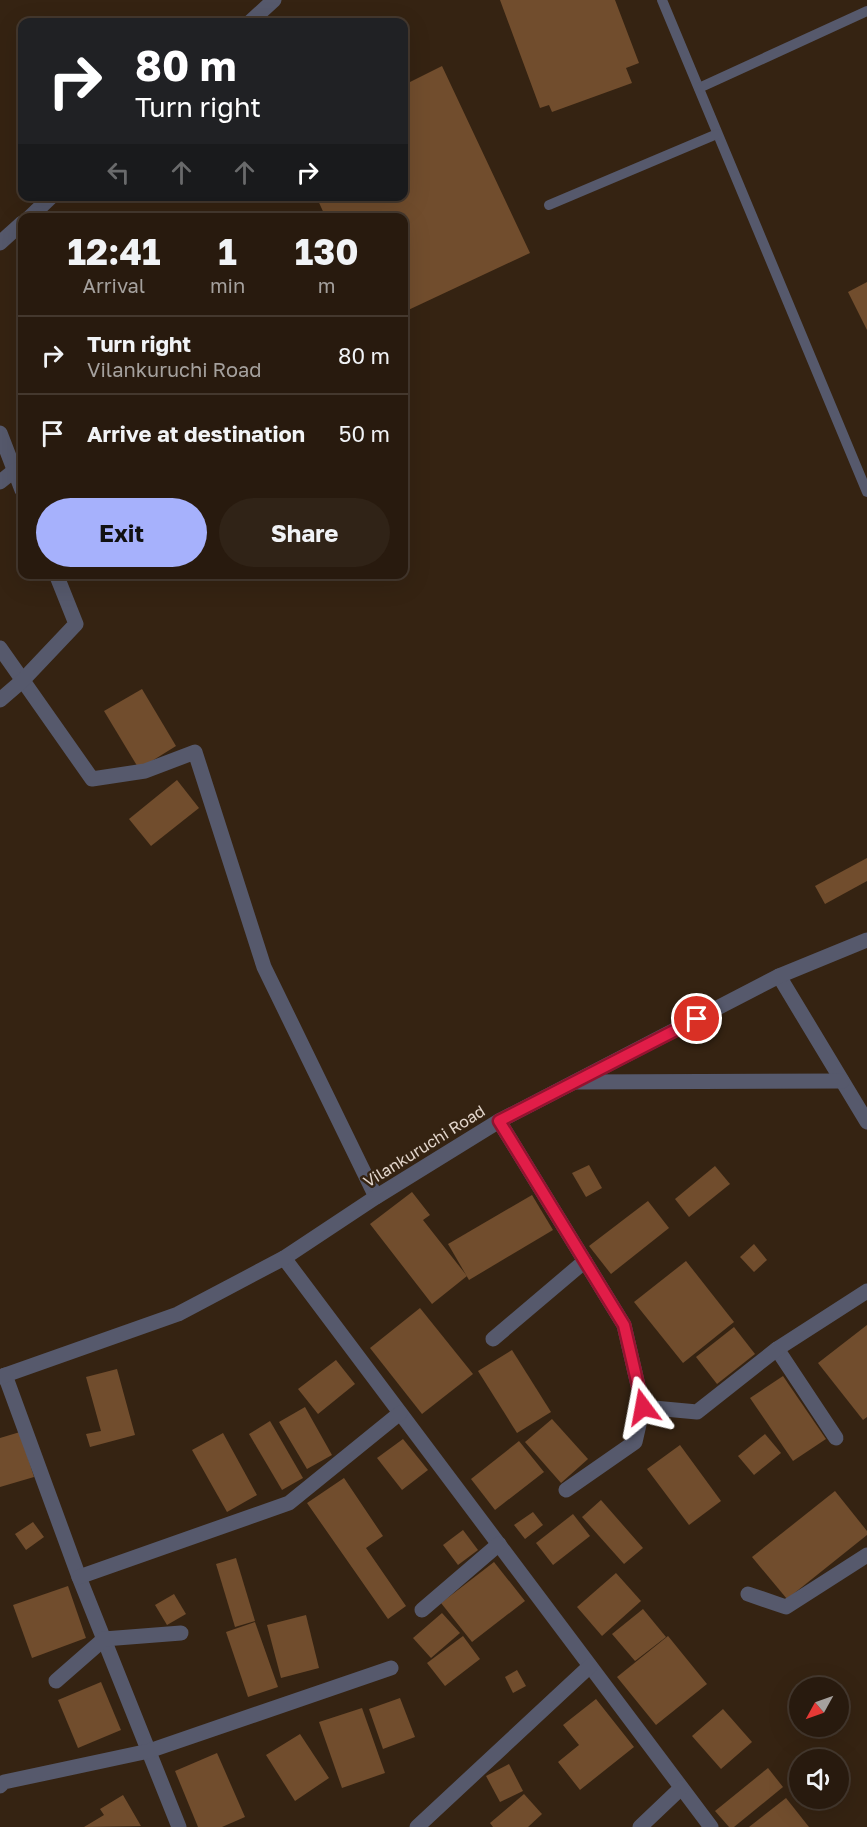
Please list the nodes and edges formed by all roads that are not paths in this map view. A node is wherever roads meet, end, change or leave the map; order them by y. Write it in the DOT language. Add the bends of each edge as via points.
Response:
graph roads {
  1 [pos="274,0"];
  2 [pos="662,0"];
  3 [pos="867,11"];
  4 [pos="254,18"];
  5 [pos="699,88"];
  6 [pos="717,134"];
  7 [pos="47,201"];
  8 [pos="549,205"];
  9 [pos="33,213"];
  10 [pos="18,227"];
  11 [pos="0,243"];
  12 [pos="0,433"];
  13 [pos="15,470"];
  14 [pos="18,479"];
  15 [pos="0,483"];
  16 [pos="867,492"];
  17 [pos="58,579"];
  18 [pos="0,648"];
  19 [pos="22,681"];
  20 [pos="0,700"];
  21 [pos="867,940"];
  22 [pos="779,976"];
  23 [pos="842,1081"];
  24 [pos="574,1082"];
  25 [pos="499,1121"];
  26 [pos="867,1122"];
  27 [pos="376,1197"];
  28 [pos="284,1258"];
  29 [pos="585,1261"];
  30 [pos="867,1292"];
  31 [pos="493,1339"];
  32 [pos="777,1349"];
  33 [pos="3,1376"];
  34 [pos="643,1407"];
  35 [pos="400,1413"];
  36 [pos="836,1438"];
  37 [pos="566,1490"];
  38 [pos="499,1544"];
  39 [pos="867,1555"];
  40 [pos="79,1577"];
  41 [pos="748,1594"];
  42 [pos="422,1610"];
  43 [pos="181,1633"];
  44 [pos="104,1639"];
  45 [pos="590,1666"];
  46 [pos="391,1668"];
  47 [pos="56,1681"];
  48 [pos="149,1751"];
  49 [pos="0,1786"];
  50 [pos="681,1788"];
  51 [pos="179,1827"];
  52 [pos="417,1827"];
  53 [pos="640,1827"];
  54 [pos="711,1827"];
  1 -- 4 [label="street"];
  2 -- 5 [label="lane"];
  3 -- 5 [label="lane"];
  5 -- 6 [label="lane"];
  6 -- 8 [label="lane"];
  6 -- 16 [label="lane"];
  7 -- 9 [label="street"];
  10 -- 11 [label="street"];
  12 -- 13 [label="street"];
  13 -- 14 [label="street"];
  13 -- 15 [label="street"];
  17 -- 19 [label="street" via="75,624"];
  18 -- 19 [label="street"];
  19 -- 20 [label="street"];
  19 -- 27 [label="street" via="92,779 145,771 195,752 264,967"];
  21 -- 22 [label="street, Vilankuruchi Road"];
  22 -- 23 [label="street"];
  22 -- 24 [label="street, Vilankuruchi Road"];
  23 -- 24 [label="street"];
  23 -- 26 [label="street"];
  24 -- 25 [label="street, Vilankuruchi Road"];
  25 -- 27 [label="street, Vilankuruchi Road"];
  25 -- 29 [label="street"];
  27 -- 28 [label="street, Vilankuruchi Road"];
  28 -- 33 [label="street, Vilankuruchi Road" via="178,1314"];
  28 -- 35 [label="street"];
  29 -- 31 [label="street"];
  29 -- 34 [label="street" via="624,1325"];
  30 -- 32 [label="street"];
  32 -- 34 [label="street" via="697,1412"];
  32 -- 36 [label="street"];
  33 -- 40 [label="street"];
  34 -- 37 [label="street" via="635,1442"];
  35 -- 38 [label="street"];
  35 -- 40 [label="street" via="289,1503"];
  38 -- 42 [label="street"];
  38 -- 45 [label="street"];
  39 -- 41 [label="street" via="786,1606"];
  40 -- 44 [label="street"];
  43 -- 44 [label="street"];
  44 -- 47 [label="street"];
  44 -- 48 [label="street"];
  45 -- 50 [label="street"];
  45 -- 52 [label="street"];
  46 -- 48 [label="street"];
  48 -- 49 [label="street"];
  48 -- 51 [label="street"];
  50 -- 53 [label="street"];
  50 -- 54 [label="street"];
}
